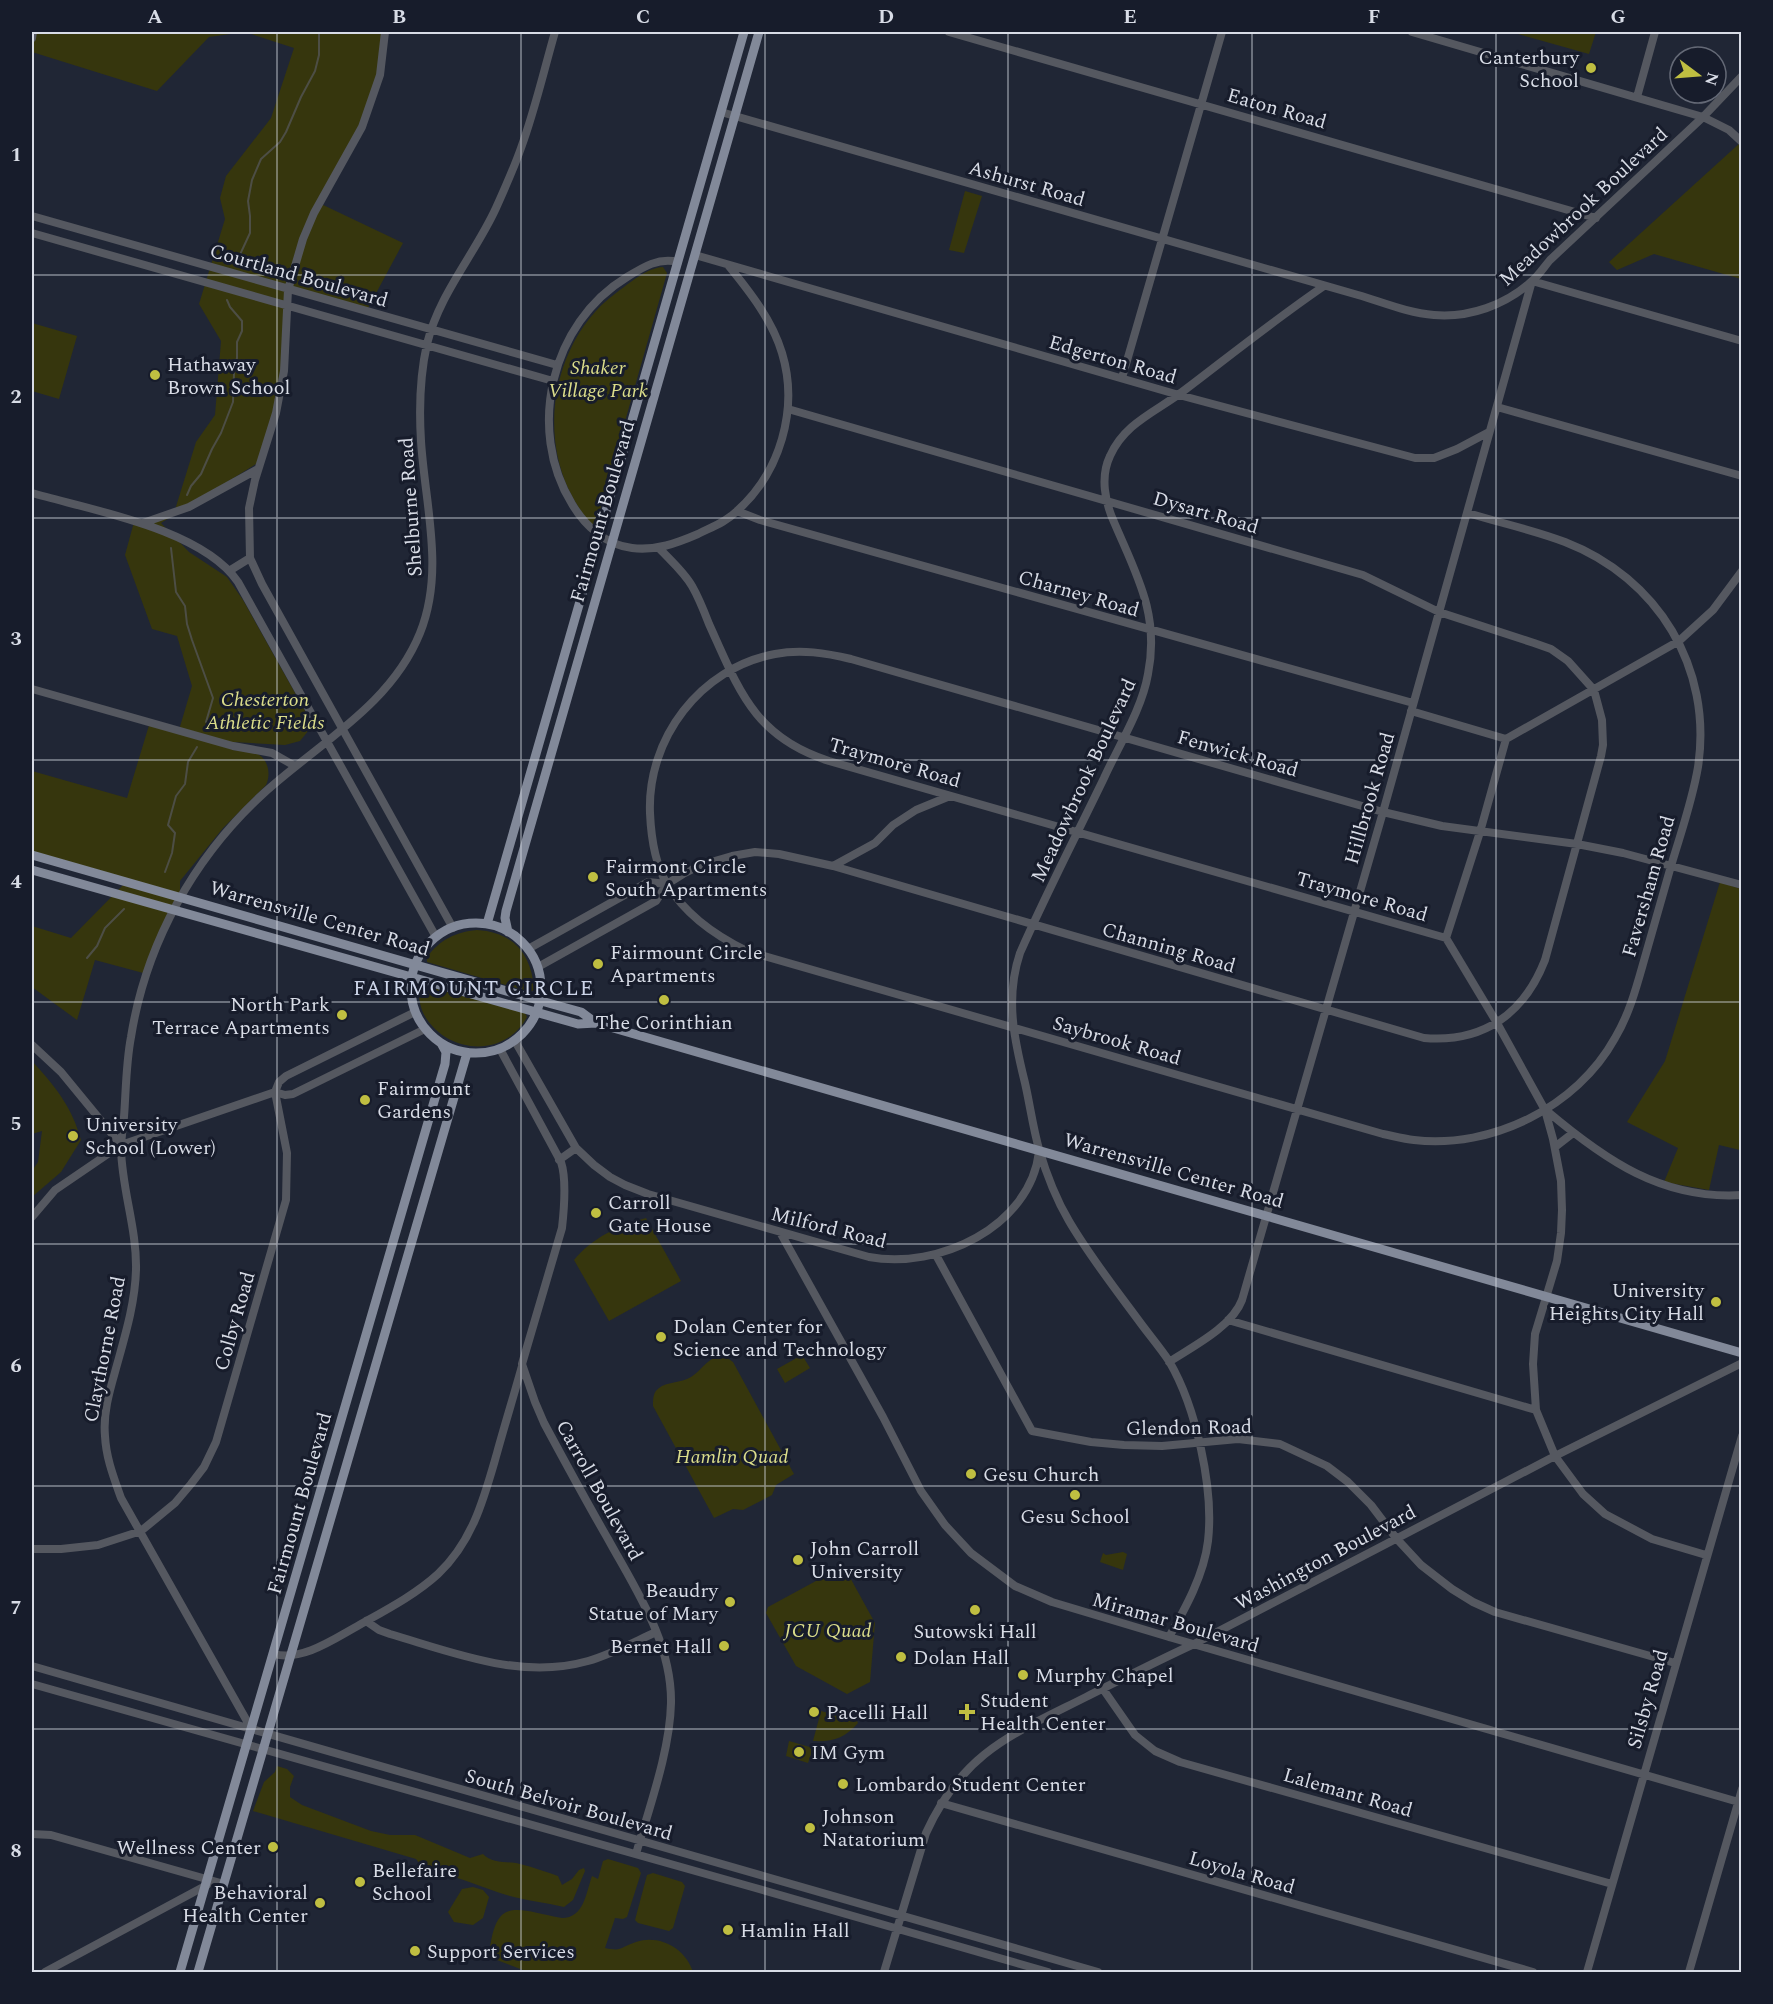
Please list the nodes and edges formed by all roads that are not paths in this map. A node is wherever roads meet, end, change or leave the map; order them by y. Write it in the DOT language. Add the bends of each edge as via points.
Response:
graph roads {
  1 [pos="33,32"];
  2 [pos="385,32"];
  3 [pos="555,32"];
  4 [pos="744,32"];
  5 [pos="759,32"];
  6 [pos="949,32"];
  7 [pos="1222,32"];
  8 [pos="1412,32"];
  9 [pos="1655,32"];
  10 [pos="32,38"];
  11 [pos="1742,76"];
  12 [pos="1636,97"];
  13 [pos="1200,103"];
  14 [pos="721,112"];
  15 [pos="735,116"];
  16 [pos="1703,117"];
  17 [pos="1742,142"];
  18 [pos="32,216"];
  19 [pos="1596,218"];
  20 [pos="32,233"];
  21 [pos="104,237"];
  22 [pos="1163,239"];
  23 [pos="100,253"];
  24 [pos="695,255"];
  25 [pos="678,262"];
  26 [pos="727,264"];
  27 [pos="1532,281"];
  28 [pos="1324,286"];
  29 [pos="288,290"];
  30 [pos="286,306"];
  31 [pos="431,330"];
  32 [pos="1742,341"];
  33 [pos="427,346"];
  34 [pos="557,365"];
  35 [pos="1122,378"];
  36 [pos="553,381"];
  37 [pos="1179,395"];
  38 [pos="1497,407"];
  39 [pos="788,409"];
  40 [pos="1490,432"];
  41 [pos="258,469"];
  42 [pos="1742,476"];
  43 [pos="32,493"];
  44 [pos="1107,501"];
  45 [pos="737,511"];
  46 [pos="1468,513"];
  47 [pos="142,524"];
  48 [pos="599,535"];
  49 [pos="612,542"];
  50 [pos="659,548"];
  51 [pos="250,558"];
  52 [pos="229,571"];
  53 [pos="1742,572"];
  54 [pos="1439,612"];
  55 [pos="1150,631"];
  56 [pos="1679,641"];
  57 [pos="731,672"];
  58 [pos="32,689"];
  59 [pos="1594,690"];
  60 [pos="1412,707"];
  61 [pos="342,728"];
  62 [pos="1124,737"];
  63 [pos="1506,739"];
  64 [pos="327,741"];
  65 [pos="295,766"];
  66 [pos="950,796"];
  67 [pos="1383,812"];
  68 [pos="1480,832"];
  69 [pos="1078,833"];
  70 [pos="1577,844"];
  71 [pos="32,855"];
  72 [pos="833,866"];
  73 [pos="1671,866"];
  74 [pos="32,870"];
  75 [pos="667,884"];
  76 [pos="1742,885"];
  77 [pos="180,897"];
  78 [pos="173,909"];
  79 [pos="1354,910"];
  80 [pos="487,924"];
  81 [pos="1034,925"];
  82 [pos="453,928"];
  83 [pos="508,932"];
  84 [pos="436,937"];
  85 [pos="1446,938"];
  86 [pos="528,949"];
  87 [pos="416,964"];
  88 [pos="538,967"];
  89 [pos="412,978"];
  90 [pos="540,1000"];
  91 [pos="1325,1009"];
  92 [pos="415,1012"];
  93 [pos="537,1012"];
  94 [pos="596,1023"];
  95 [pos="1497,1023"];
  96 [pos="1012,1027"];
  97 [pos="425,1029"];
  98 [pos="515,1041"];
  99 [pos="441,1044"];
  100 [pos="32,1045"];
  101 [pos="500,1049"];
  102 [pos="467,1053"];
  103 [pos="275,1092"];
  104 [pos="1296,1109"];
  105 [pos="1545,1110"];
  106 [pos="1573,1133"];
  107 [pos="121,1145"];
  108 [pos="1555,1147"];
  109 [pos="576,1148"];
  110 [pos="1039,1150"];
  111 [pos="559,1160"];
  112 [pos="1742,1195"];
  113 [pos="1267,1215"];
  114 [pos="32,1217"];
  115 [pos="780,1232"];
  116 [pos="936,1255"];
  117 [pos="1545,1297"];
  118 [pos="1228,1320"];
  119 [pos="1742,1353"];
  120 [pos="1169,1362"];
  121 [pos="1742,1363"];
  122 [pos="522,1364"];
  123 [pos="1536,1410"];
  124 [pos="1742,1436"];
  125 [pos="1200,1442"];
  126 [pos="1556,1456"];
  127 [pos="141,1531"];
  128 [pos="1396,1538"];
  129 [pos="32,1549"];
  130 [pos="1706,1555"];
  131 [pos="366,1621"];
  132 [pos="656,1632"];
  133 [pos="1169,1637"];
  134 [pos="1194,1644"];
  135 [pos="274,1654"];
  136 [pos="292,1656"];
  137 [pos="1675,1663"];
  138 [pos="32,1666"];
  139 [pos="32,1684"];
  140 [pos="1103,1689"];
  141 [pos="252,1730"];
  142 [pos="268,1735"];
  143 [pos="247,1744"];
  144 [pos="264,1749"];
  145 [pos="1643,1775"];
  146 [pos="1742,1789"];
  147 [pos="1740,1802"];
  148 [pos="941,1803"];
  149 [pos="32,1834"];
  150 [pos="639,1841"];
  151 [pos="636,1854"];
  152 [pos="209,1882"];
  153 [pos="224,1884"];
  154 [pos="1612,1884"];
  155 [pos="901,1917"];
  156 [pos="897,1930"];
  157 [pos="45,1972"];
  158 [pos="180,1972"];
  159 [pos="198,1972"];
  160 [pos="884,1972"];
  161 [pos="1048,1972"];
  162 [pos="1098,1972"];
  163 [pos="1533,1972"];
  164 [pos="1587,1972"];
  165 [pos="1689,1972"];
  1 -- 10 [label="street"];
  2 -- 29 [label="street" via="380,75 362,127 314,213"];
  3 -- 31 [label="street, Shelburne Road" via="521,148 494,212"];
  4 -- 14 [label="main road, Fairmount Boulevard"];
  5 -- 15 [label="main road, Fairmount Boulevard"];
  6 -- 13 [label="street, Eaton Road"];
  7 -- 13 [label="street"];
  8 -- 12 [label="street"];
  9 -- 12 [label="street"];
  11 -- 16 [label="street, Meadowbrook Boulevard"];
  12 -- 16 [label="street"];
  13 -- 19 [label="street, Eaton Road"];
  13 -- 22 [label="street"];
  14 -- 15 [label="street, Ashurst Road"];
  14 -- 25 [label="main road, Fairmount Boulevard"];
  15 -- 22 [label="street, Ashurst Road"];
  15 -- 24 [label="main road, Fairmount Boulevard"];
  16 -- 17 [label="street" via="1729,130"];
  16 -- 19 [label="street, Meadowbrook Boulevard"];
  18 -- 21 [label="street, Courtland Boulevard"];
  19 -- 27 [label="street, Meadowbrook Boulevard"];
  20 -- 23 [label="street, Courtland Boulevard"];
  21 -- 23 [label="street"];
  21 -- 29 [label="street, Courtland Boulevard"];
  22 -- 28 [label="street, Ashurst Road"];
  22 -- 35 [label="street"];
  23 -- 30 [label="street, Courtland Boulevard"];
  24 -- 26 [label="street, Edgerton Road"];
  24 -- 49 [label="main road, Fairmount Boulevard"];
  25 -- 34 [label="street" via="666,260 650,265 603,295 579,323"];
  25 -- 48 [label="main road, Fairmount Boulevard"];
  26 -- 35 [label="street, Edgerton Road"];
  26 -- 39 [label="street" via="776,336 786,368"];
  27 -- 28 [label="street, Meadowbrook Boulevard" via="1486,309 1442,315"];
  27 -- 32 [label="street"];
  27 -- 38 [label="street, Hillbrook Road"];
  28 -- 37 [label="street, Meadowbrook Boulevard"];
  29 -- 30 [label="street"];
  29 -- 31 [label="street, Courtland Boulevard"];
  30 -- 33 [label="street, Courtland Boulevard"];
  30 -- 41 [label="street" via="284,371 276,413"];
  31 -- 33 [label="street, Shelburne Road"];
  31 -- 34 [label="street, Courtland Boulevard"];
  33 -- 36 [label="street, Courtland Boulevard"];
  33 -- 61 [label="street, Shelburne Road" via="421,381 420,439 433,555 429,606 399,672 375,701"];
  34 -- 36 [label="street"];
  35 -- 37 [label="street, Edgerton Road"];
  36 -- 48 [label="street" via="549,422 556,466 575,509"];
  37 -- 40 [label="street, Edgerton Road" via="1415,459 1434,458"];
  37 -- 44 [label="street, Meadowbrook Boulevard" via="1137,421 1120,440 1108,459"];
  38 -- 40 [label="street, Hillbrook Road"];
  38 -- 42 [label="street"];
  39 -- 44 [label="street, Dysart Road"];
  39 -- 45 [label="street" via="773,462"];
  40 -- 46 [label="street, Hillbrook Road"];
  41 -- 47 [label="street" via="189,507"];
  41 -- 51 [label="street" via="249,508"];
  43 -- 47 [label="street"];
  44 -- 54 [label="street, Dysart Road" via="1363,575"];
  44 -- 55 [label="street, Meadowbrook Boulevard" via="1147,602"];
  45 -- 50 [label="street" via="711,528"];
  45 -- 55 [label="street, Charney Road"];
  46 -- 54 [label="street, Hillbrook Road"];
  46 -- 56 [label="street, Faversham Road" via="1565,542 1599,559 1638,587"];
  47 -- 52 [label="street" via="189,544"];
  48 -- 49 [label="street"];
  48 -- 80 [label="main road, Fairmount Boulevard"];
  49 -- 50 [label="street" via="630,548"];
  49 -- 83 [label="main road, Fairmount Boulevard" via="506,911"];
  50 -- 57 [label="street, Traymore Road" via="693,588"];
  51 -- 52 [label="street"];
  51 -- 61 [label="street"];
  52 -- 64 [label="street"];
  53 -- 56 [label="street" via="1713,610"];
  54 -- 59 [label="street, Dysart Road" via="1551,649"];
  54 -- 60 [label="street, Hillbrook Road"];
  55 -- 60 [label="street, Charney Road"];
  55 -- 62 [label="street, Meadowbrook Boulevard" via="1148,675"];
  56 -- 59 [label="street"];
  56 -- 73 [label="street, Faversham Road" via="1696,692 1700,740 1695,781"];
  57 -- 62 [label="street, Fenwick Road" via="774,654 823,653"];
  57 -- 66 [label="street, Traymore Road" via="756,715 798,748"];
  57 -- 75 [label="street, Fenwick Road" via="706,688 684,710 664,741 655,767 651,828"];
  58 -- 65 [label="street" via="226,744 272,753"];
  59 -- 63 [label="street"];
  59 -- 70 [label="street, Channing Road" via="1602,720 1603,745"];
  60 -- 63 [label="street, Charney Road"];
  60 -- 67 [label="street, Hillbrook Road"];
  61 -- 64 [label="street, Shelburne Road"];
  61 -- 82 [label="street"];
  62 -- 67 [label="street, Fenwick Road"];
  62 -- 69 [label="street, Meadowbrook Boulevard"];
  63 -- 68 [label="street"];
  64 -- 65 [label="street, Shelburne Road"];
  64 -- 84 [label="street"];
  65 -- 77 [label="street, Shelburne Road" via="223,834"];
  66 -- 69 [label="street, Traymore Road"];
  66 -- 72 [label="street" via="916,810 875,843"];
  67 -- 68 [label="street, Fenwick Road"];
  67 -- 79 [label="street, Hillbrook Road"];
  68 -- 70 [label="street, Fenwick Road"];
  68 -- 85 [label="street"];
  69 -- 79 [label="street, Traymore Road"];
  69 -- 81 [label="street, Meadowbrook Boulevard"];
  70 -- 73 [label="street, Fenwick Road"];
  70 -- 95 [label="street, Channing Road" via="1538,976 1515,1010"];
  71 -- 77 [label="main road, Warrensville Center Road"];
  72 -- 75 [label="street, Channing Road" via="754,852 701,865"];
  72 -- 81 [label="street, Channing Road"];
  73 -- 76 [label="street, Fenwick Road"];
  73 -- 105 [label="street, Faversham Road" via="1632,1002 1616,1038 1582,1081"];
  74 -- 78 [label="main road, Warrensville Center Road"];
  75 -- 86 [label="street" via="648,882"];
  75 -- 88 [label="street" via="656,900"];
  75 -- 96 [label="street, Saybrook Road" via="704,926 747,951"];
  77 -- 78 [label="street, Shelburne Road"];
  77 -- 87 [label="main road, Warrensville Center Road"];
  78 -- 89 [label="main road, Warrensville Center Road"];
  78 -- 107 [label="street, Shelburne Road" via="134,1019"];
  79 -- 85 [label="street, Traymore Road"];
  79 -- 91 [label="street, Hillbrook Road"];
  80 -- 82 [label="main road"];
  80 -- 83 [label="main road"];
  81 -- 91 [label="street, Channing Road"];
  81 -- 96 [label="street, Meadowbrook Boulevard" via="1014,976"];
  82 -- 84 [label="main road"];
  83 -- 86 [label="main road"];
  84 -- 87 [label="main road"];
  85 -- 95 [label="street, Traymore Road"];
  86 -- 88 [label="main road"];
  87 -- 89 [label="main road"];
  87 -- 90 [label="main road, Warrensville Center Road"];
  88 -- 90 [label="main road"];
  89 -- 92 [label="main road"];
  89 -- 93 [label="main road, Warrensville Center Road"];
  90 -- 93 [label="main road"];
  90 -- 94 [label="main road, Warrensville Center Road" via="581,1012"];
  91 -- 95 [label="street, Channing Road" via="1424,1038 1470,1036"];
  91 -- 104 [label="street, Hillbrook Road"];
  92 -- 97 [label="main road"];
  92 -- 103 [label="street" via="286,1076"];
  93 -- 94 [label="main road, Warrensville Center Road" via="578,1024"];
  93 -- 98 [label="main road"];
  94 -- 110 [label="main road, Warrensville Center Road"];
  95 -- 105 [label="street, Traymore Road"];
  96 -- 104 [label="street, Saybrook Road"];
  96 -- 110 [label="street, Meadowbrook Boulevard"];
  97 -- 99 [label="main road"];
  97 -- 103 [label="street" via="296,1093"];
  98 -- 101 [label="main road"];
  98 -- 109 [label="street, Milford Road"];
  99 -- 102 [label="main road"];
  99 -- 135 [label="main road, Fairmount Boulevard" via="445,1064"];
  100 -- 107 [label="street" via="61,1072"];
  101 -- 102 [label="main road"];
  101 -- 111 [label="street"];
  102 -- 136 [label="main road, Fairmount Boulevard"];
  103 -- 107 [label="street"];
  103 -- 127 [label="street, Colby Road" via="287,1153 286,1200 216,1442 186,1491"];
  104 -- 105 [label="street, Saybrook Road" via="1383,1134 1426,1141 1483,1135 1512,1127"];
  104 -- 113 [label="street, Hillbrook Road"];
  105 -- 106 [label="street"];
  105 -- 108 [label="street, Traymore Road"];
  106 -- 108 [label="street"];
  106 -- 112 [label="street" via="1622,1167 1652,1180 1698,1193"];
  107 -- 114 [label="street" via="55,1190"];
  107 -- 127 [label="street, Claythorne Road" via="136,1268 132,1310 106,1405 105,1435 109,1465"];
  108 -- 117 [label="street, Traymore Road" via="1562,1210 1558,1255"];
  109 -- 111 [label="street"];
  109 -- 115 [label="street, Milford Road" via="602,1172 632,1188"];
  110 -- 113 [label="main road, Warrensville Center Road"];
  110 -- 116 [label="street, Milford Road" via="1030,1183 1003,1217 977,1238"];
  110 -- 120 [label="street, Meadowbrook Boulevard" via="1069,1221"];
  111 -- 122 [label="street" via="563,1168 562,1228"];
  113 -- 117 [label="main road, Warrensville Center Road"];
  113 -- 118 [label="street, Hillbrook Road" via="1240,1306"];
  115 -- 116 [label="street, Milford Road" via="878,1258"];
  115 -- 133 [label="street, Miramar Boulevard" via="921,1491 971,1553 1015,1586 1044,1599"];
  116 -- 125 [label="street, Glendon Road" via="1032,1431 1124,1445"];
  117 -- 119 [label="main road, Warrensville Center Road"];
  117 -- 123 [label="street, Traymore Road" via="1535,1334"];
  118 -- 120 [label="street, Hillbrook Road"];
  118 -- 123 [label="street"];
  120 -- 125 [label="street, Meadowbrook Boulevard"];
  121 -- 126 [label="street, Washington Boulevard"];
  122 -- 131 [label="street" via="477,1519 463,1545 429,1582"];
  122 -- 132 [label="street, Carroll Boulevard" via="542,1417"];
  123 -- 126 [label="street, Traymore Road"];
  124 -- 130 [label="street, Silsby Road"];
  125 -- 128 [label="street, Glendon Road" via="1238,1439 1280,1444 1326,1466 1371,1505"];
  125 -- 133 [label="street, Meadowbrook Boulevard" via="1209,1501 1208,1543 1195,1586"];
  126 -- 128 [label="street, Washington Boulevard"];
  126 -- 130 [label="street, Traymore Road" via="1583,1494 1605,1514 1652,1539"];
  127 -- 129 [label="street" via="98,1545"];
  127 -- 141 [label="street, Claythorne Road"];
  128 -- 134 [label="street, Washington Boulevard"];
  128 -- 137 [label="street, Glendon Road" via="1421,1565 1452,1589 1495,1612"];
  130 -- 137 [label="street, Silsby Road"];
  131 -- 132 [label="street" via="390,1635 521,1668 590,1660"];
  131 -- 136 [label="street"];
  132 -- 150 [label="street, Carroll Boulevard" via="668,1662 671,1702 665,1749"];
  133 -- 134 [label="street, Miramar Boulevard"];
  134 -- 140 [label="street, Washington Boulevard"];
  134 -- 145 [label="street, Miramar Boulevard"];
  135 -- 136 [label="street"];
  135 -- 141 [label="main road, Fairmount Boulevard"];
  136 -- 142 [label="main road, Fairmount Boulevard"];
  137 -- 145 [label="street, Silsby Road"];
  138 -- 141 [label="street, South Belvoir Boulevard"];
  139 -- 143 [label="street, South Belvoir Boulevard"];
  140 -- 148 [label="street, Washington Boulevard" via="1013,1734 986,1752"];
  140 -- 154 [label="street, Lalemant Road" via="1136,1735 1155,1751 1180,1762"];
  141 -- 142 [label="street, South Belvoir Boulevard"];
  141 -- 143 [label="main road, Fairmount Boulevard"];
  142 -- 144 [label="main road, Fairmount Boulevard"];
  142 -- 150 [label="street, South Belvoir Boulevard"];
  143 -- 144 [label="street, South Belvoir Boulevard"];
  143 -- 152 [label="main road, Fairmount Boulevard"];
  144 -- 151 [label="street, South Belvoir Boulevard"];
  144 -- 153 [label="main road, Fairmount Boulevard"];
  145 -- 147 [label="street, Miramar Boulevard"];
  145 -- 154 [label="street, Silsby Road"];
  146 -- 147 [label="street"];
  147 -- 165 [label="street"];
  148 -- 155 [label="street, Washington Boulevard" via="926,1833"];
  148 -- 163 [label="street, Loyola Road"];
  149 -- 152 [label="street" via="51,1836"];
  150 -- 151 [label="street, Carroll Boulevard"];
  150 -- 155 [label="street, South Belvoir Boulevard"];
  151 -- 156 [label="street, South Belvoir Boulevard"];
  152 -- 153 [label="street"];
  152 -- 157 [label="street"];
  152 -- 158 [label="main road, Fairmount Boulevard"];
  153 -- 159 [label="main road, Fairmount Boulevard"];
  154 -- 164 [label="street, Silsby Road"];
  155 -- 156 [label="street, Washington Boulevard"];
  155 -- 162 [label="street, South Belvoir Boulevard"];
  156 -- 160 [label="street, Washington Boulevard"];
  156 -- 161 [label="street, South Belvoir Boulevard"];
}
